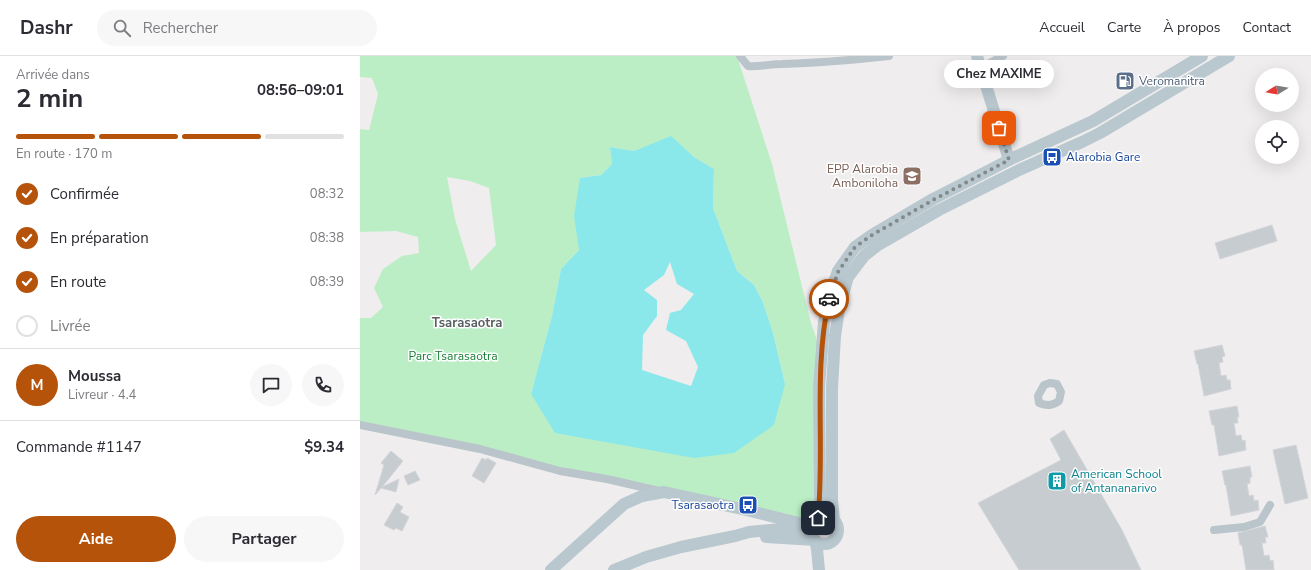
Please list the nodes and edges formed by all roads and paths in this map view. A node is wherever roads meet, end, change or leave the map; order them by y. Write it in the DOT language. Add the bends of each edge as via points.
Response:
graph roads {
  1 [pos="740,56"];
  2 [pos="889,56"];
  3 [pos="977,56"];
  4 [pos="1003,56"];
  5 [pos="1202,56"];
  6 [pos="1229,56"];
  7 [pos="980,68"];
  8 [pos="1009,160"];
  9 [pos="360,425"];
  10 [pos="664,492"];
  11 [pos="1270,505"];
  12 [pos="762,514"];
  13 [pos="834,521"];
  14 [pos="815,522"];
  15 [pos="759,530"];
  16 [pos="1214,530"];
  17 [pos="735,536"];
  18 [pos="815,540"];
  19 [pos="831,543"];
  20 [pos="819,568"];
  21 [pos="551,570"];
  22 [pos="614,570"];
  1 -- 2 [label="street" via="748,66 760,67"];
  3 -- 7 [label="main road"];
  4 -- 7 [label="street"];
  5 -- 8 [label="main road" via="1093,121"];
  6 -- 13 [label="main road" via="1094,136 1016,171 939,210 878,245 864,256 848,277 835,336 832,388"];
  7 -- 8 [label="main road"];
  8 -- 14 [label="main road" via="872,235 855,247 838,272 824,322 819,388 820,500"];
  9 -- 10 [label="street" via="480,449 560,471"];
  10 -- 12 [label="main road"];
  10 -- 21 [label="main road" via="642,496 624,504"];
  11 -- 16 [label="street" via="1260,522 1244,527"];
  12 -- 14 [label="main road"];
  12 -- 15 [label="main road"];
  13 -- 14 [label="main road" via="826,516"];
  13 -- 19 [label="main road" via="838,533"];
  14 -- 15 [label="main road"];
  14 -- 18 [label="main road" via="811,534"];
  15 -- 17 [label="main road"];
  17 -- 18 [label="main road"];
  17 -- 22 [label="main road" via="667,551"];
  18 -- 19 [label="main road" via="822,544"];
  18 -- 20 [label="main road"];
  19 -- 20 [label="main road"];
}
